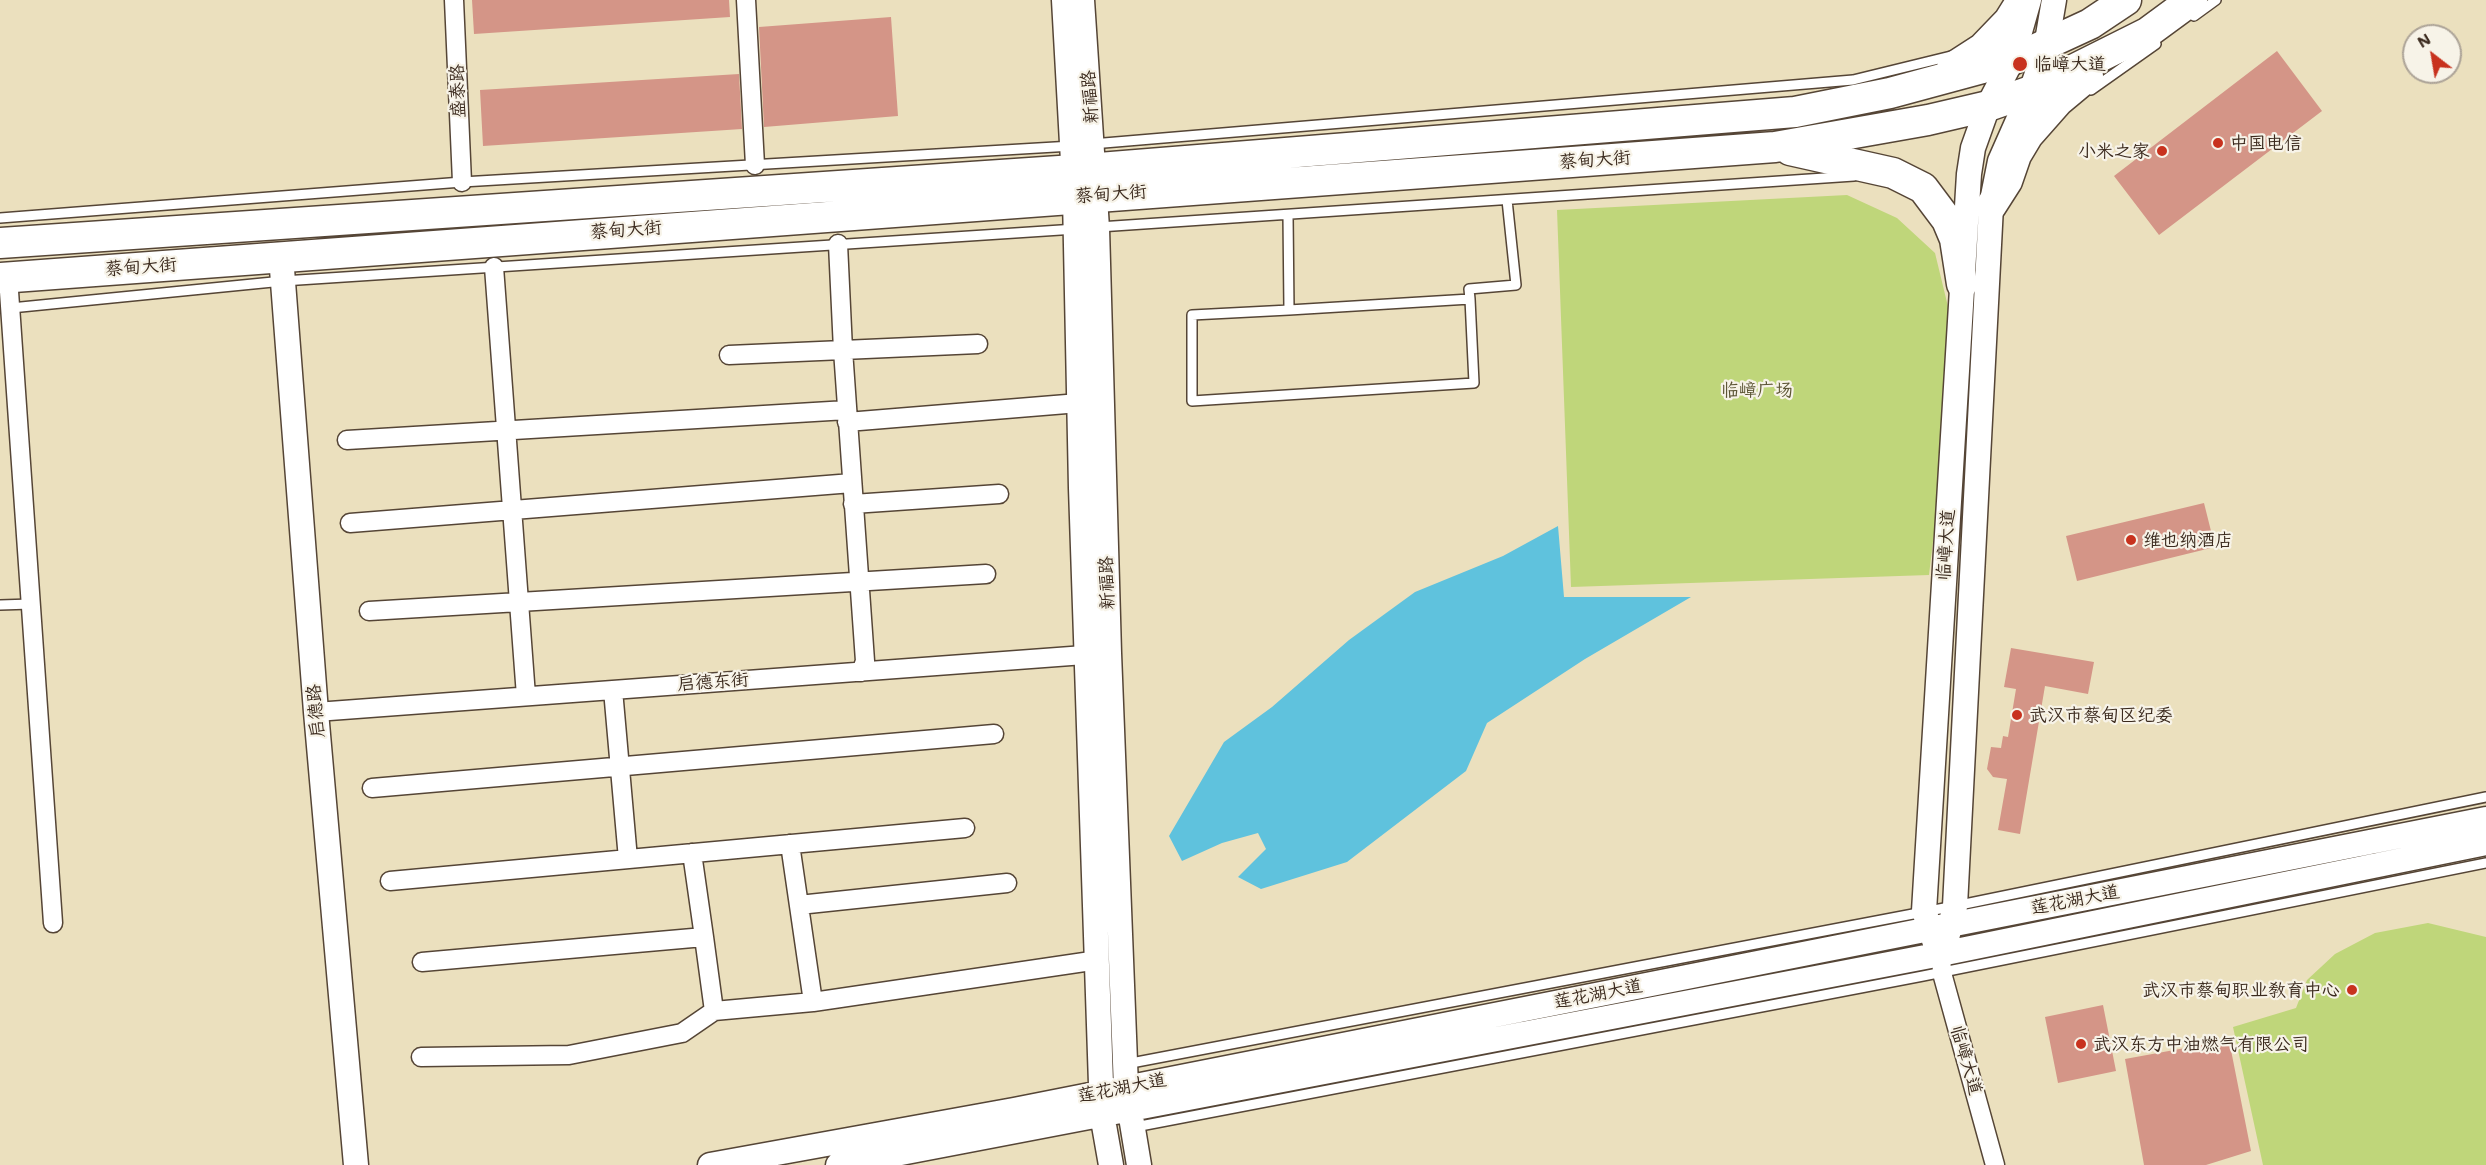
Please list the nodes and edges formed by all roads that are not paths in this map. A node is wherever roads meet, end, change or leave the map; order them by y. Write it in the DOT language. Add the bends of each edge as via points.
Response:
graph roads {
  1 [pos="454,0"];
  2 [pos="746,0"];
  3 [pos="1064,0"];
  4 [pos="1082,0"];
  5 [pos="2022,0"];
  6 [pos="2029,0"];
  7 [pos="2054,0"];
  8 [pos="2126,0"];
  9 [pos="2216,0"];
  10 [pos="2190,10"];
  11 [pos="2153,37"];
  12 [pos="2046,47"];
  13 [pos="1983,48"];
  14 [pos="2012,60"];
  15 [pos="1932,82"];
  16 [pos="2031,91"];
  17 [pos="2085,95"];
  18 [pos="1988,106"];
  19 [pos="2066,108"];
  20 [pos="2028,135"];
  21 [pos="1775,147"];
  22 [pos="755,165"];
  23 [pos="1084,170"];
  24 [pos="1893,173"];
  25 [pos="462,182"];
  26 [pos="1507,200"];
  27 [pos="1990,206"];
  28 [pos="1288,215"];
  29 [pos="0,218"];
  30 [pos="1086,228"];
  31 [pos="0,243"];
  32 [pos="838,244"];
  33 [pos="494,267"];
  34 [pos="282,268"];
  35 [pos="4,278"];
  36 [pos="1962,284"];
  37 [pos="1470,299"];
  38 [pos="10,308"];
  39 [pos="1290,310"];
  40 [pos="978,344"];
  41 [pos="843,351"];
  42 [pos="729,355"];
  43 [pos="1080,403"];
  44 [pos="847,416"];
  45 [pos="506,432"];
  46 [pos="347,440"];
  47 [pos="852,483"];
  48 [pos="999,494"];
  49 [pos="853,504"];
  50 [pos="511,508"];
  51 [pos="350,523"];
  52 [pos="986,574"];
  53 [pos="858,581"];
  54 [pos="519,602"];
  55 [pos="31,604"];
  56 [pos="0,605"];
  57 [pos="369,611"];
  58 [pos="1099,654"];
  59 [pos="861,672"];
  60 [pos="613,690"];
  61 [pos="526,696"];
  62 [pos="316,712"];
  63 [pos="994,734"];
  64 [pos="622,766"];
  65 [pos="372,788"];
  66 [pos="2486,797"];
  67 [pos="2486,819"];
  68 [pos="965,828"];
  69 [pos="2486,843"];
  70 [pos="790,844"];
  71 [pos="692,853"];
  72 [pos="628,859"];
  73 [pos="2486,863"];
  74 [pos="390,881"];
  75 [pos="1006,883"];
  76 [pos="799,905"];
  77 [pos="1940,918"];
  78 [pos="53,923"];
  79 [pos="704,937"];
  80 [pos="1098,960"];
  81 [pos="422,963"];
  82 [pos="1941,964"];
  83 [pos="813,1002"];
  84 [pos="714,1011"];
  85 [pos="420,1057"];
  86 [pos="1128,1097"];
  87 [pos="1102,1103"];
  88 [pos="356,1165"];
  89 [pos="710,1165"];
  90 [pos="838,1165"];
  91 [pos="1111,1165"];
  92 [pos="1139,1165"];
  93 [pos="1995,1165"];
  1 -- 25 [label="street, 盛泰路"];
  2 -- 22 [label="street"];
  3 -- 23 [label="street, 新福路"];
  4 -- 23 [label="street, 新福路"];
  5 -- 13 [label="main road"];
  6 -- 14 [label="street, 临嶂大道"];
  7 -- 12 [label="street, 临嶂大道"];
  8 -- 12 [label="main road, 蔡甸大街"];
  9 -- 10 [label="lane"];
  10 -- 11 [label="main road, 蔡甸大街"];
  11 -- 16 [label="main road, 蔡甸大街"];
  11 -- 17 [label="lane"];
  11 -- 20 [label="main road" via="2105,61 2058,101"];
  12 -- 14 [label="main road, 蔡甸大街"];
  12 -- 16 [label="street, 临嶂大道"];
  13 -- 15 [label="main road"];
  13 -- 23 [label="lane, 蔡甸大街" via="1853,80"];
  14 -- 15 [label="main road, 蔡甸大街"];
  14 -- 18 [label="street, 临嶂大道"];
  15 -- 23 [label="main road, 蔡甸大街" via="1795,112"];
  16 -- 18 [label="main road, 蔡甸大街"];
  16 -- 27 [label="street, 临嶂大道" via="2000,161"];
  18 -- 21 [label="main road, 蔡甸大街"];
  18 -- 36 [label="street, 临嶂大道" via="1973,148 1969,174"];
  19 -- 20 [label="lane"];
  20 -- 27 [label="main road" via="2007,181"];
  21 -- 23 [label="main road, 蔡甸大街"];
  21 -- 24 [label="main road"];
  22 -- 23 [label="lane, 蔡甸大街"];
  22 -- 25 [label="lane, 蔡甸大街"];
  23 -- 30 [label="street, 新福路"];
  23 -- 31 [label="main road, 蔡甸大街"];
  23 -- 34 [label="main road, 蔡甸大街"];
  24 -- 26 [label="lane, 蔡甸大街"];
  24 -- 36 [label="main road" via="1923,188 1947,220 1955,239"];
  25 -- 29 [label="lane, 蔡甸大街"];
  26 -- 28 [label="lane, 蔡甸大街"];
  26 -- 37 [label="lane" via="1516,285 1469,289"];
  27 -- 77 [label="street, 临嶂大道"];
  28 -- 30 [label="lane, 蔡甸大街"];
  28 -- 39 [label="lane"];
  30 -- 32 [label="lane, 蔡甸大街"];
  30 -- 43 [label="street, 新福路"];
  30 -- 58 [label="street, 新福路"];
  32 -- 33 [label="lane, 蔡甸大街"];
  32 -- 41 [label="street"];
  33 -- 34 [label="lane, 蔡甸大街"];
  33 -- 45 [label="street"];
  34 -- 35 [label="main road, 蔡甸大街"];
  34 -- 38 [label="lane, 蔡甸大街"];
  34 -- 62 [label="street, 启德路"];
  35 -- 38 [label="street"];
  36 -- 77 [label="street, 临嶂大道"];
  37 -- 39 [label="lane"];
  37 -- 39 [label="lane" via="1474,383 1192,401 1192,315"];
  38 -- 55 [label="street"];
  40 -- 41 [label="street"];
  41 -- 42 [label="street"];
  41 -- 44 [label="street"];
  43 -- 44 [label="street"];
  43 -- 58 [label="street, 新福路"];
  44 -- 45 [label="street"];
  44 -- 47 [label="street"];
  45 -- 46 [label="street"];
  45 -- 50 [label="street"];
  47 -- 49 [label="street"];
  47 -- 50 [label="street"];
  48 -- 49 [label="street"];
  49 -- 53 [label="street"];
  50 -- 51 [label="street"];
  50 -- 54 [label="street"];
  52 -- 53 [label="street"];
  53 -- 54 [label="street"];
  53 -- 59 [label="street" via="865,661"];
  54 -- 57 [label="street"];
  54 -- 61 [label="street"];
  55 -- 56 [label="lane"];
  55 -- 78 [label="street"];
  58 -- 59 [label="street, 启德东街"];
  58 -- 80 [label="street, 新福路"];
  58 -- 86 [label="street, 新福路"];
  59 -- 60 [label="street, 启德东街"];
  60 -- 61 [label="street, 启德东街"];
  60 -- 64 [label="street"];
  61 -- 62 [label="street, 启德东街"];
  62 -- 88 [label="street, 启德路"];
  63 -- 64 [label="street"];
  64 -- 65 [label="street"];
  64 -- 72 [label="street"];
  66 -- 77 [label="lane, 莲花湖大道"];
  67 -- 77 [label="street, 莲花湖大道"];
  68 -- 70 [label="street"];
  69 -- 82 [label="street, 莲花湖大道"];
  70 -- 71 [label="street"];
  70 -- 76 [label="street"];
  71 -- 72 [label="street"];
  71 -- 79 [label="street"];
  72 -- 74 [label="street"];
  73 -- 82 [label="lane, 莲花湖大道"];
  75 -- 76 [label="street"];
  76 -- 83 [label="street"];
  77 -- 82 [label="street, 临嶂大道"];
  77 -- 86 [label="street, 莲花湖大道"];
  79 -- 81 [label="street"];
  79 -- 84 [label="street"];
  80 -- 83 [label="street"];
  80 -- 87 [label="street, 新福路"];
  82 -- 86 [label="street, 莲花湖大道"];
  82 -- 93 [label="street, 临嶂大道"];
  83 -- 84 [label="street"];
  84 -- 85 [label="street" via="682,1033 569,1055"];
  86 -- 87 [label="street, 莲花湖大道"];
  86 -- 92 [label="street, 新福路"];
  87 -- 89 [label="street, 莲花湖大道"];
  87 -- 90 [label="street, 莲花湖大道"];
  87 -- 91 [label="street, 新福路"];
}
